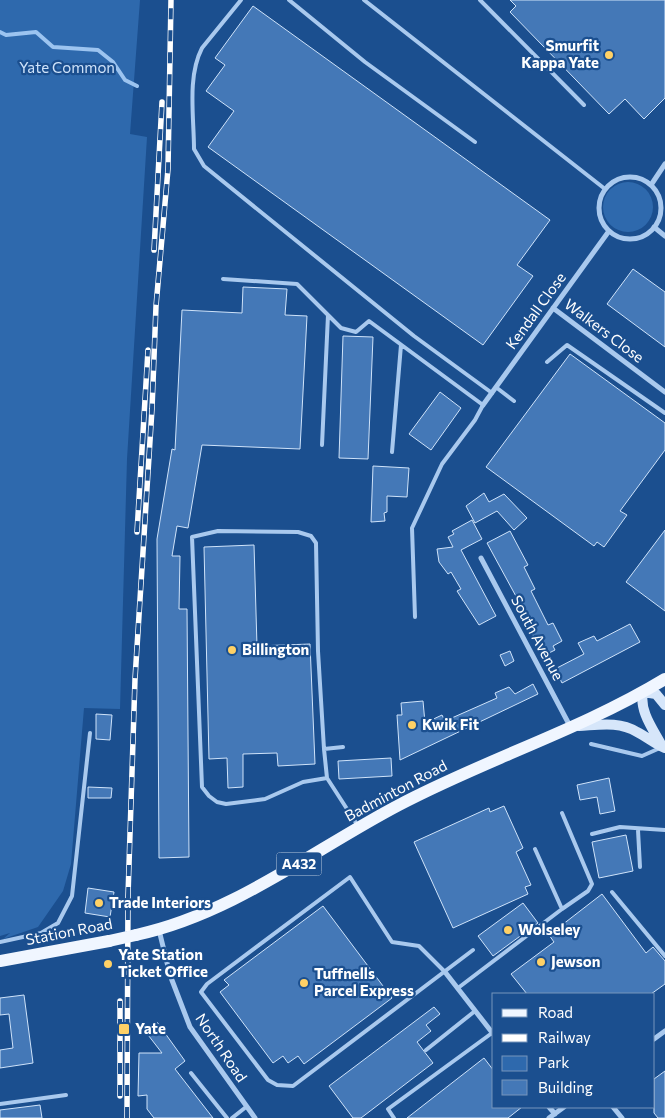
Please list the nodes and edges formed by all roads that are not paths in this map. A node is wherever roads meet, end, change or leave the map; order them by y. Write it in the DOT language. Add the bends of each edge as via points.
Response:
graph roads {
  1 [pos="241,0"];
  2 [pos="288,0"];
  3 [pos="364,0"];
  4 [pos="480,0"];
  5 [pos="584,105"];
  6 [pos="475,142"];
  7 [pos="665,164"];
  8 [pos="651,185"];
  9 [pos="605,189"];
  10 [pos="654,227"];
  11 [pos="609,231"];
  12 [pos="665,236"];
  13 [pos="223,279"];
  14 [pos="553,308"];
  15 [pos="328,315"];
  16 [pos="401,345"];
  17 [pos="547,362"];
  18 [pos="497,388"];
  19 [pos="665,392"];
  20 [pos="492,393"];
  21 [pos="514,401"];
  22 [pos="484,405"];
  23 [pos="665,413"];
  24 [pos="322,445"];
  25 [pos="392,452"];
  26 [pos="481,558"];
  27 [pos="415,617"];
  28 [pos="665,679"];
  29 [pos="643,692"];
  30 [pos="665,705"];
  31 [pos="573,728"];
  32 [pos="90,733"];
  33 [pos="591,744"];
  34 [pos="344,747"];
  35 [pos="664,748"];
  36 [pos="324,749"];
  37 [pos="327,778"];
  38 [pos="562,813"];
  39 [pos="359,828"];
  40 [pos="638,830"];
  41 [pos="665,830"];
  42 [pos="592,834"];
  43 [pos="535,849"];
  44 [pos="640,867"];
  45 [pos="612,892"];
  46 [pos="562,909"];
  47 [pos="159,930"];
  48 [pos="140,934"];
  49 [pos="0,942"];
  50 [pos="473,950"];
  51 [pos="665,956"];
  52 [pos="0,962"];
  53 [pos="446,972"];
  54 [pos="458,988"];
  55 [pos="475,1011"];
  56 [pos="492,1033"];
  57 [pos="492,1035"];
  58 [pos="426,1050"];
  59 [pos="191,1073"];
  60 [pos="66,1095"];
  61 [pos="0,1104"];
  62 [pos="246,1107"];
  63 [pos="550,1108"];
  64 [pos="563,1108"];
  65 [pos="554,1114"];
  66 [pos="393,1116"];
  67 [pos="227,1118"];
  68 [pos="232,1118"];
  69 [pos="255,1118"];
  70 [pos="387,1118"];
  71 [pos="550,1118"];
  1 -- 20 [label="lane" via="202,48 196,64 194,149 198,158 414,336"];
  2 -- 6 [label="lane" via="365,62"];
  3 -- 9 [label="lane"];
  4 -- 5 [label="lane"];
  7 -- 8 [label="street"];
  8 -- 9 [label="street" via="636,177 619,178"];
  8 -- 10 [label="street" via="659,197 661,210"];
  9 -- 11 [label="street" via="599,202 600,216"];
  10 -- 11 [label="street" via="637,238 623,238"];
  10 -- 12 [label="street"];
  11 -- 14 [label="street, Kendall Close"];
  13 -- 15 [label="lane" via="297,284"];
  14 -- 18 [label="street, Kendall Close"];
  14 -- 19 [label="street, Walkers Close"];
  15 -- 16 [label="lane" via="341,328 356,332 369,321"];
  15 -- 24 [label="lane"];
  16 -- 22 [label="lane"];
  16 -- 25 [label="lane"];
  17 -- 23 [label="lane" via="567,345"];
  18 -- 20 [label="street, Kendall Close"];
  18 -- 21 [label="lane"];
  20 -- 22 [label="street, Kendall Close"];
  22 -- 27 [label="lane" via="442,464 412,528"];
  26 -- 31 [label="street, South Avenue"];
  28 -- 29 [label="main road, Badminton Road / A432"];
  29 -- 30 [label="main road" via="656,694"];
  29 -- 31 [label="main road, Badminton Road / A432"];
  29 -- 35 [label="main road" via="641,702 644,711"];
  31 -- 35 [label="main road" via="609,724 622,726"];
  31 -- 39 [label="main road, Badminton Road / A432" via="448,781"];
  32 -- 49 [label="lane" via="72,896 58,923 41,933"];
  33 -- 35 [label="lane" via="642,756"];
  34 -- 36 [label="lane"];
  36 -- 37 [label="lane"];
  36 -- 37 [label="lane" via="316,543 311,536 298,532 218,531 192,537 202,787 217,802 226,804 266,799 304,782"];
  37 -- 39 [label="lane"];
  38 -- 46 [label="lane" via="592,884 588,891"];
  39 -- 47 [label="main road, Badminton Road / A432" via="220,906"];
  40 -- 41 [label="lane"];
  40 -- 42 [label="lane" via="620,827"];
  40 -- 44 [label="lane"];
  43 -- 46 [label="lane"];
  45 -- 51 [label="lane"];
  46 -- 54 [label="lane"];
  47 -- 48 [label="main road, Badminton Road / A432"];
  47 -- 62 [label="street, North Road" via="170,975 190,1027"];
  48 -- 52 [label="main road, Station Road / A432, bridge"];
  50 -- 53 [label="lane"];
  53 -- 53 [label="lane" via="293,1086 277,1085 268,1080 201,992 207,984 350,877 392,942 419,946"];
  53 -- 54 [label="street"];
  54 -- 55 [label="street"];
  55 -- 56 [label="street"];
  55 -- 58 [label="lane"];
  57 -- 66 [label="lane" via="388,1109"];
  59 -- 67 [label="lane"];
  60 -- 61 [label="lane"];
  62 -- 68 [label="lane"];
  62 -- 69 [label="street, North Road"];
  63 -- 65 [label="street"];
  64 -- 65 [label="street"];
  65 -- 71 [label="street"];
  66 -- 70 [label="lane"];
}
